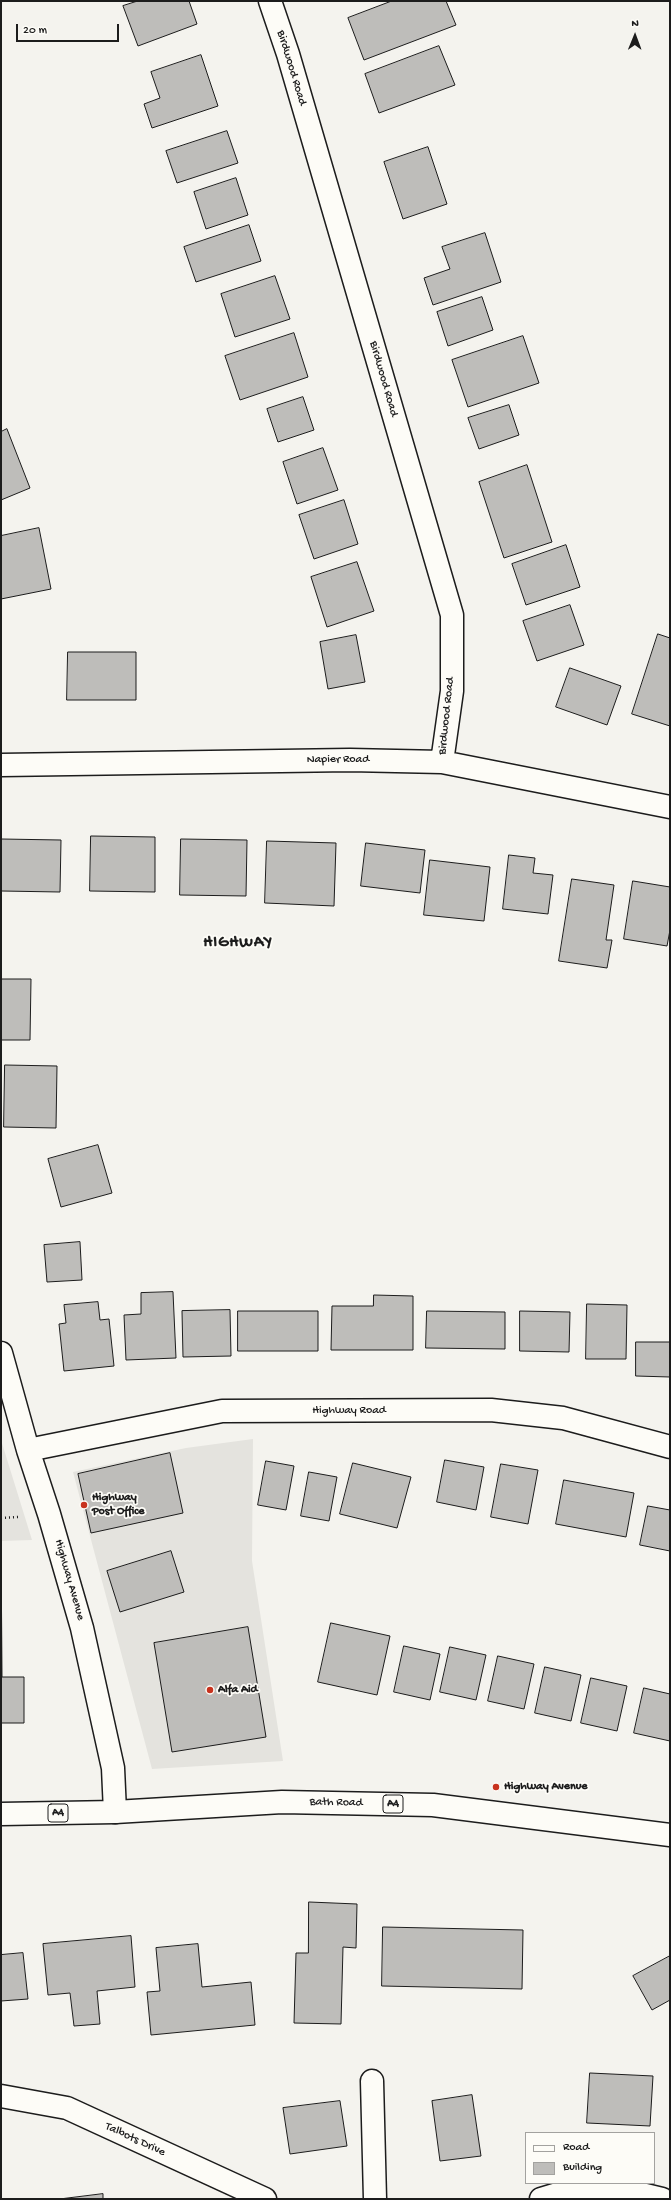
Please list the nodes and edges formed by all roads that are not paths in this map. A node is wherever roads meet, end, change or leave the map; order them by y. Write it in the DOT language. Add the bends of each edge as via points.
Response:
graph roads {
  1 [pos="270,1"];
  2 [pos="442,762"];
  3 [pos="1,765"];
  4 [pos="670,807"];
  5 [pos="1,1353"];
  6 [pos="670,1447"];
  7 [pos="28,1450"];
  8 [pos="115,1812"];
  9 [pos="1,1814"];
  10 [pos="670,1835"];
  11 [pos="372,2081"];
  12 [pos="1,2096"];
  13 [pos="265,2199"];
  14 [pos="375,2199"];
  15 [pos="541,2199"];
  16 [pos="662,2199"];
  1 -- 2 [label="street, Birdwood Road" via="288,54 452,616 452,691"];
  2 -- 3 [label="street, Napier Road" via="350,760"];
  2 -- 4 [label="street, Napier Road"];
  5 -- 7 [label="street, Highway Avenue"];
  6 -- 7 [label="street, Highway Road" via="563,1418 491,1410 230,1411"];
  7 -- 8 [label="street, Highway Avenue" via="82,1628 113,1768"];
  8 -- 9 [label="street, Bath Road / A4"];
  8 -- 10 [label="street, Bath Road / A4" via="282,1802 433,1804"];
  11 -- 14 [label="street"];
  12 -- 13 [label="street, Talbots Drive" via="67,2108"];
  15 -- 16 [label="street" via="564,2192 637,2193"];
}
